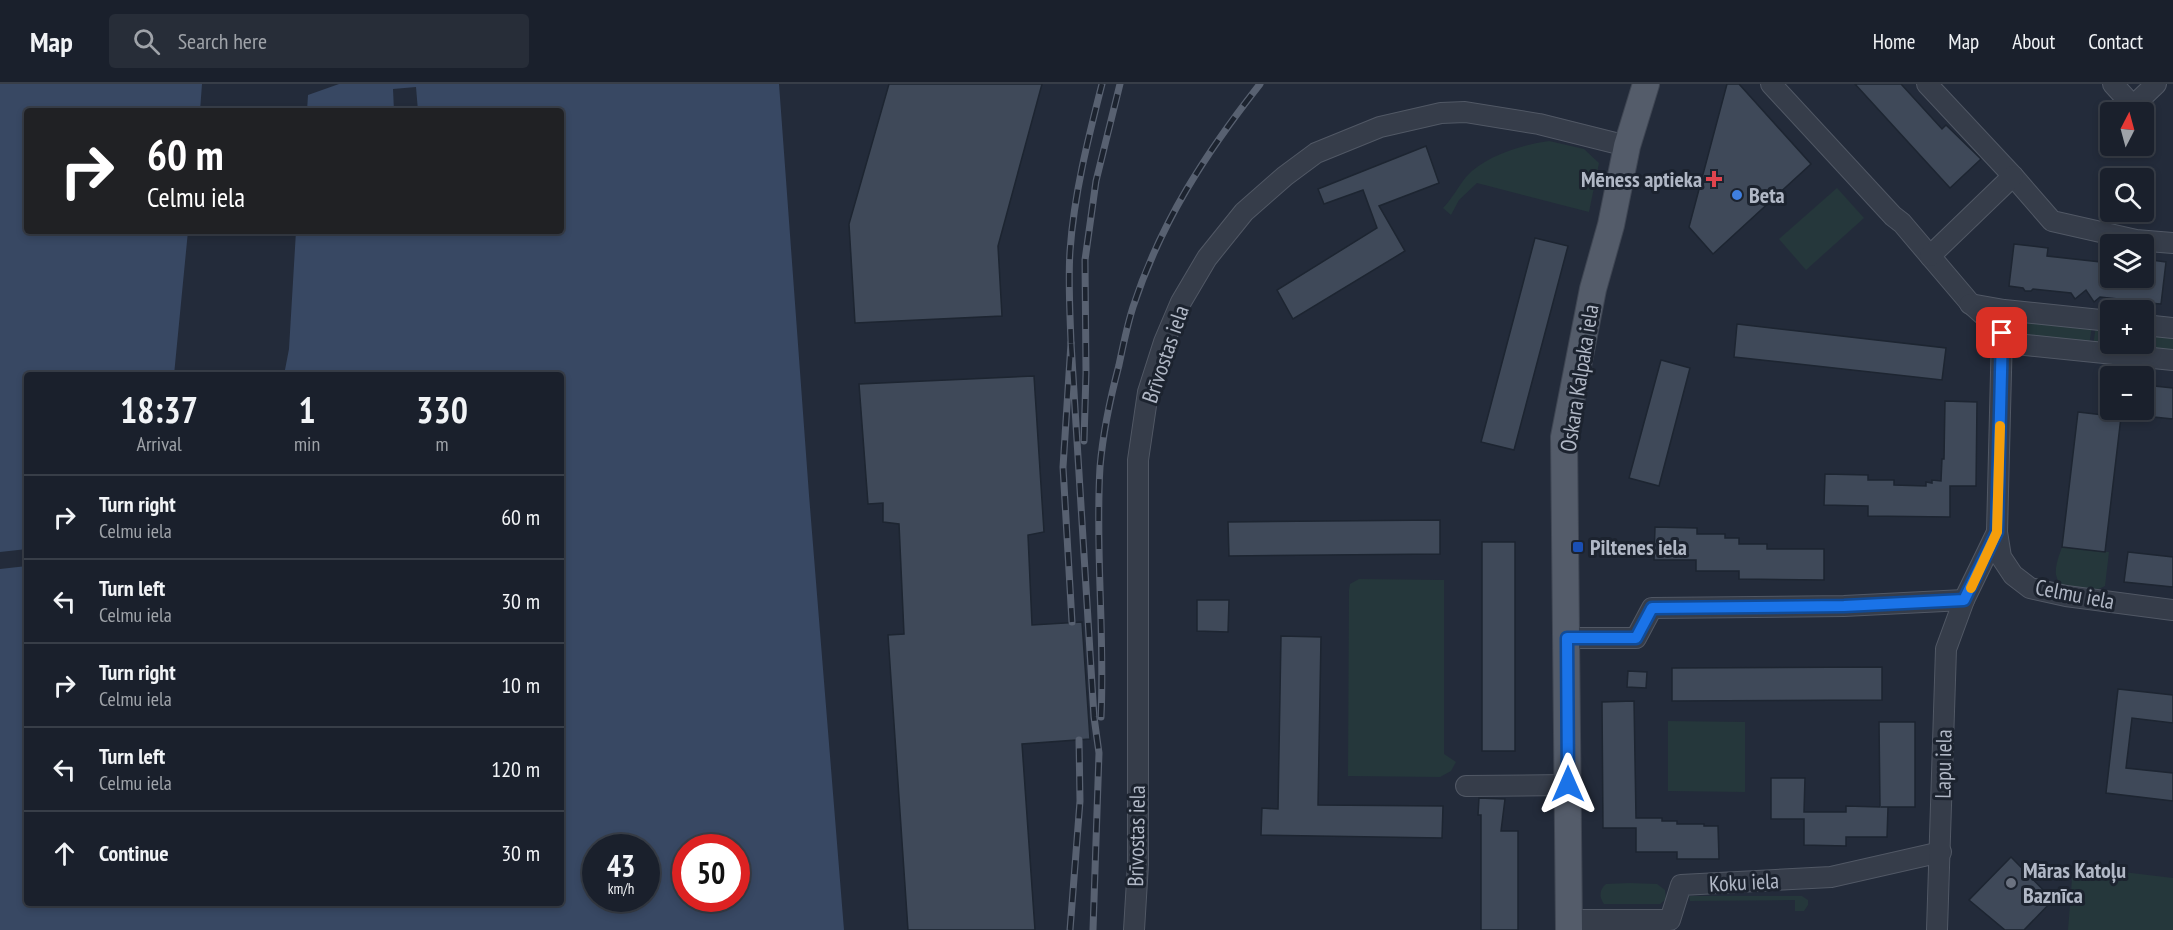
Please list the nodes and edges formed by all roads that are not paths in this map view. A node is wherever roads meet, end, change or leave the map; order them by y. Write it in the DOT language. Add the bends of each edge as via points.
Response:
graph roads {
  1 [pos="1646,84"];
  2 [pos="1772,84"];
  3 [pos="1927,84"];
  4 [pos="2113,84"];
  5 [pos="2156,84"];
  6 [pos="1627,146"];
  7 [pos="2013,176"];
  8 [pos="2173,243"];
  9 [pos="1930,256"];
  10 [pos="1970,303"];
  11 [pos="2100,320"];
  12 [pos="2154,326"];
  13 [pos="2173,328"];
  14 [pos="2002,333"];
  15 [pos="2173,360"];
  16 [pos="1997,532"];
  17 [pos="1964,600"];
  18 [pos="2173,610"];
  19 [pos="1567,638"];
  20 [pos="1568,784"];
  21 [pos="1466,786"];
  22 [pos="1941,852"];
  23 [pos="1569,925"];
  24 [pos="1134,930"];
  25 [pos="1937,930"];
  1 -- 6 [label="main road, Oskara Kalpaka iela"];
  2 -- 9 [label="street"];
  3 -- 7 [label="street"];
  4 -- 5 [label="street" via="2133,106"];
  6 -- 19 [label="main road, Oskara Kalpaka iela" via="1564,437"];
  6 -- 24 [label="street, Brīvostas iela" via="1539,124 1464,112 1380,127 1316,153 1285,176 1244,212 1206,258 1164,342 1148,392 1138,460"];
  7 -- 8 [label="street" via="2052,221 2136,240"];
  7 -- 9 [label="street"];
  9 -- 10 [label="street"];
  10 -- 11 [label="street"];
  10 -- 14 [label="street"];
  12 -- 13 [label="street"];
  14 -- 15 [label="street" via="2016,344"];
  14 -- 16 [label="street"];
  16 -- 17 [label="street"];
  16 -- 18 [label="street, Celmu iela" via="2001,557 2013,575 2030,588"];
  17 -- 19 [label="street" via="1652,608 1636,638"];
  17 -- 22 [label="street, Lapu iela" via="1946,650"];
  19 -- 20 [label="main road, Oskara Kalpaka iela"];
  20 -- 21 [label="street"];
  20 -- 23 [label="main road, Oskara Kalpaka iela"];
  22 -- 23 [label="street, Koku iela" via="1831,877 1681,885 1670,920"];
  22 -- 25 [label="street, Lapu iela"];
}
